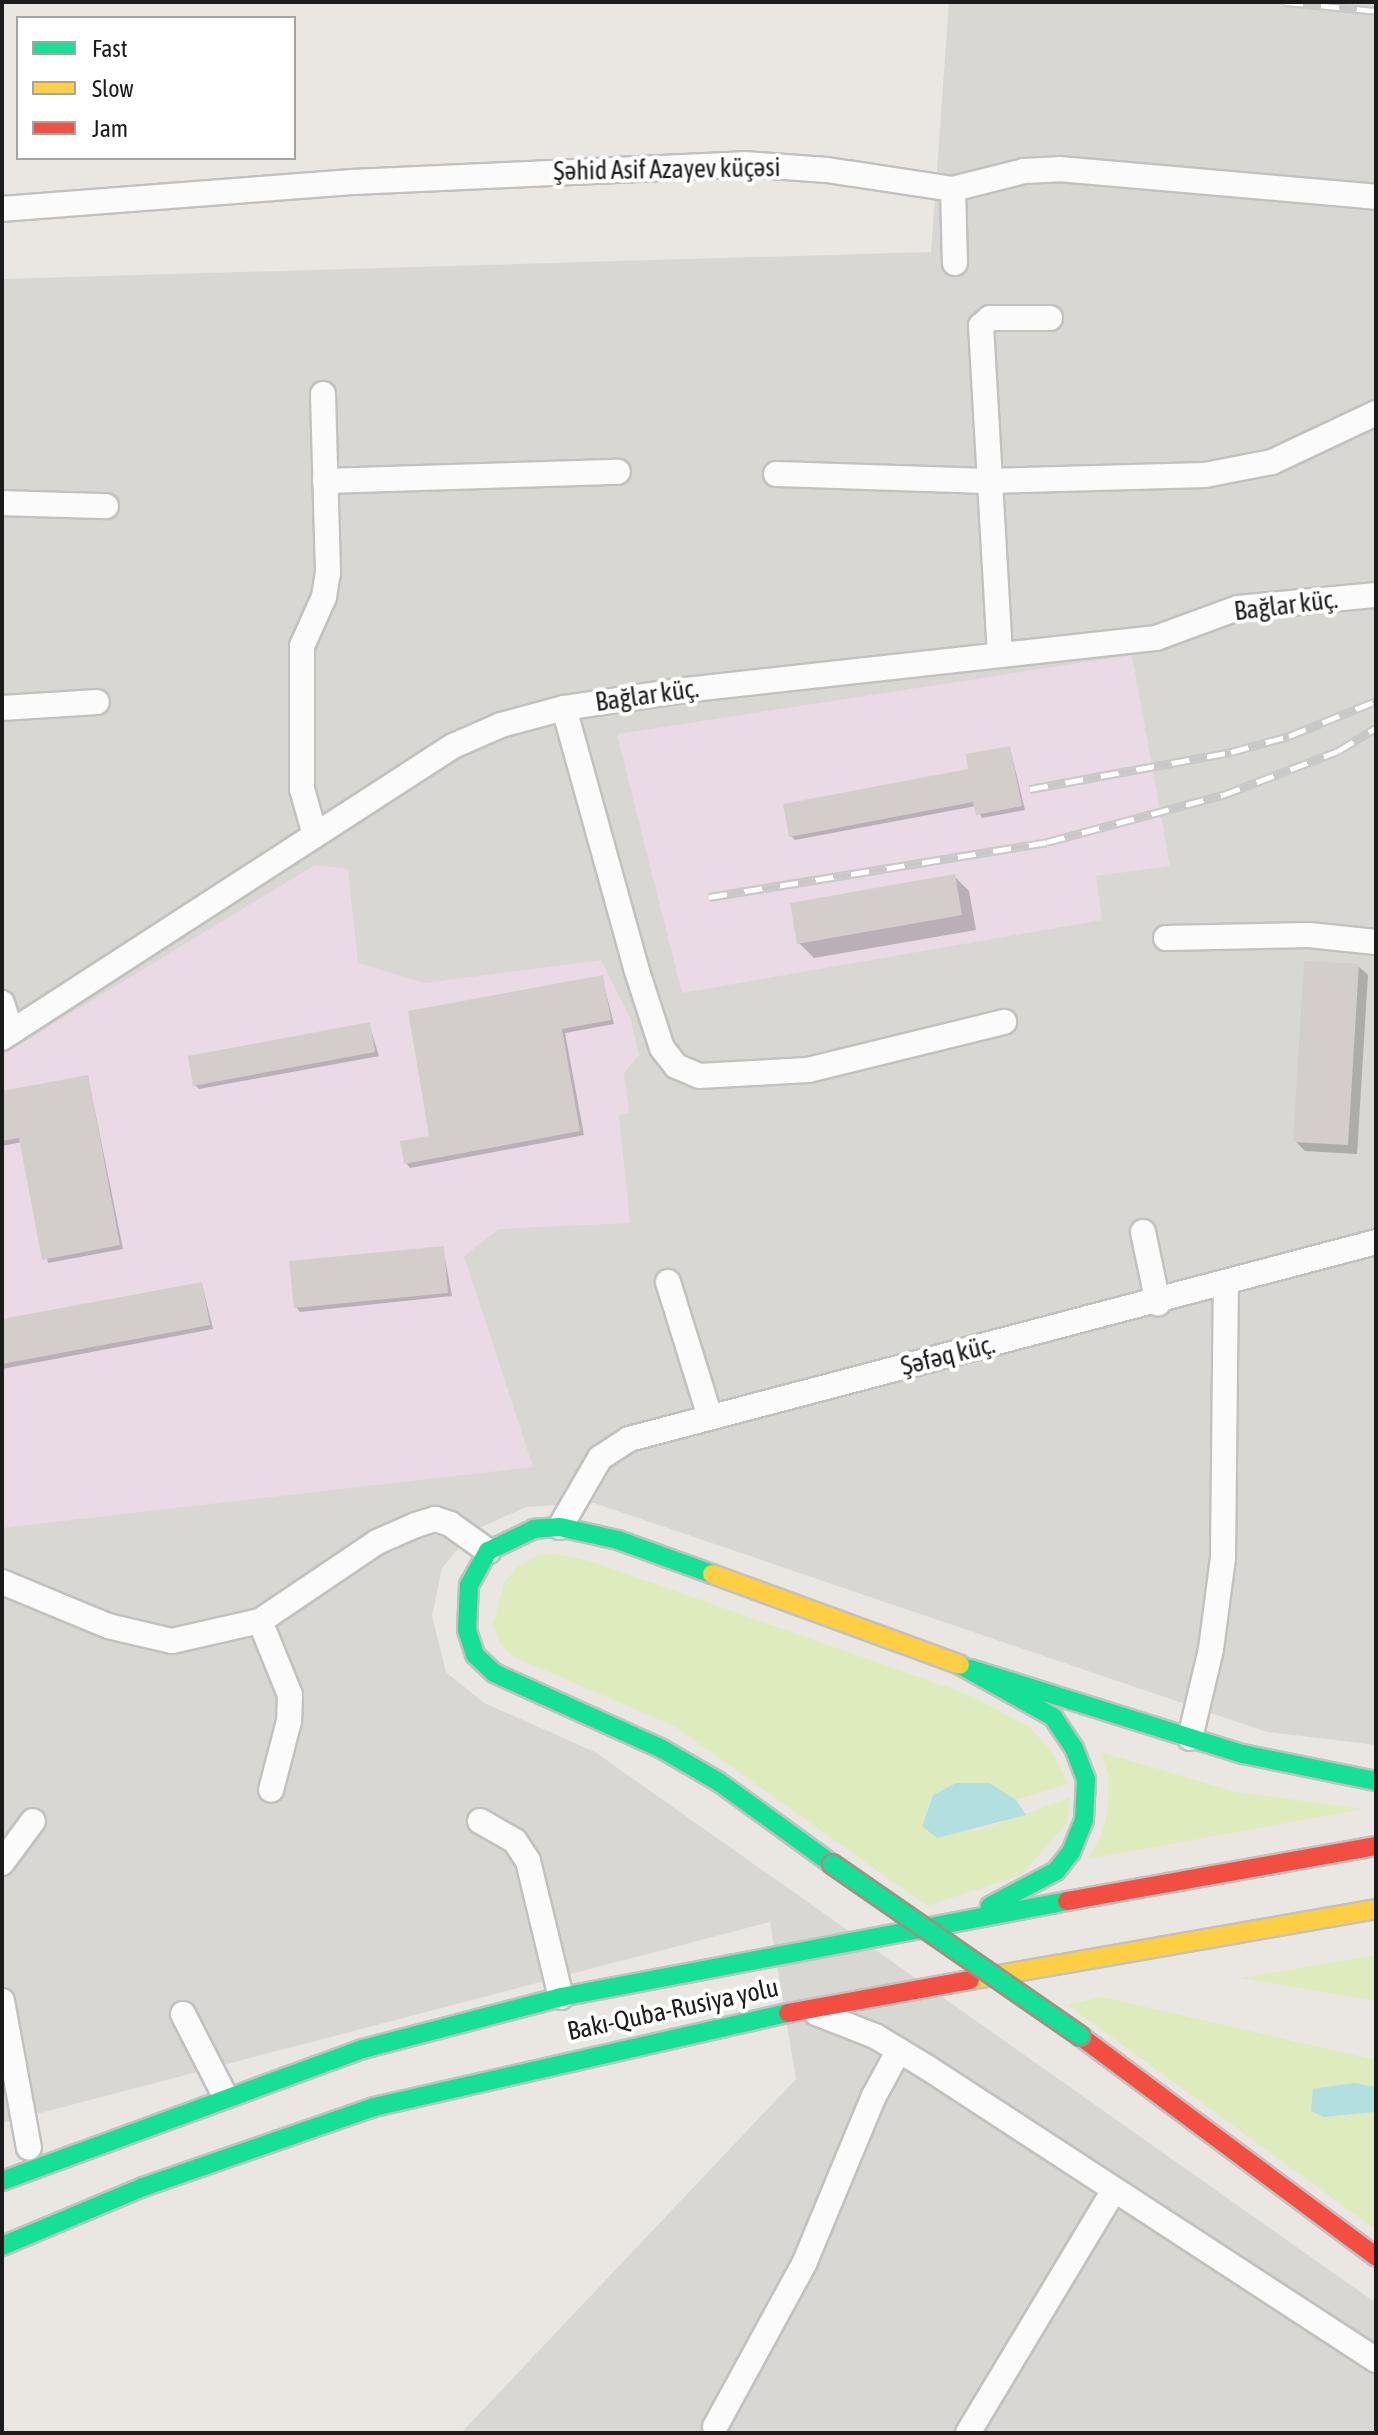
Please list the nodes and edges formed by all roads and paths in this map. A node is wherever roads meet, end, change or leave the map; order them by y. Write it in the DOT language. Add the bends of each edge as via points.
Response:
graph roads {
  1 [pos="953,189"];
  2 [pos="1376,197"];
  3 [pos="2,209"];
  4 [pos="955,263"];
  5 [pos="1050,318"];
  6 [pos="323,394"];
  7 [pos="1376,413"];
  8 [pos="618,472"];
  9 [pos="776,474"];
  10 [pos="325,481"];
  11 [pos="987,481"];
  12 [pos="2,503"];
  13 [pos="106,506"];
  14 [pos="1376,595"];
  15 [pos="1000,655"];
  16 [pos="97,702"];
  17 [pos="2,708"];
  18 [pos="564,708"];
  19 [pos="315,835"];
  20 [pos="1166,938"];
  21 [pos="1376,942"];
  22 [pos="2,1003"];
  23 [pos="1004,1022"];
  24 [pos="7,1035"];
  25 [pos="1143,1232"];
  26 [pos="1376,1242"];
  27 [pos="668,1282"];
  28 [pos="1226,1283"];
  29 [pos="1158,1303"];
  30 [pos="710,1417"];
  31 [pos="560,1527"];
  32 [pos="488,1551"];
  33 [pos="5,1590"];
  34 [pos="260,1621"];
  35 [pos="971,1669"];
  36 [pos="1190,1738"];
  37 [pos="1376,1781"];
  38 [pos="271,1790"];
  39 [pos="33,1821"];
  40 [pos="480,1821"];
  41 [pos="1376,1846"];
  42 [pos="2,1863"];
  43 [pos="1376,1909"];
  44 [pos="951,1922"];
  45 [pos="561,1997"];
  46 [pos="2,2001"];
  47 [pos="806,2009"];
  48 [pos="183,2014"];
  49 [pos="899,2050"];
  50 [pos="225,2096"];
  51 [pos="121,2134"];
  52 [pos="29,2148"];
  53 [pos="2,2149"];
  54 [pos="2,2181"];
  55 [pos="1114,2190"];
  56 [pos="2,2246"];
  57 [pos="1376,2257"];
  58 [pos="1376,2360"];
  59 [pos="715,2427"];
  60 [pos="968,2433"];
  1 -- 2 [label="street, Şəhid Asif Azayev küçəsi" via="1024,171 1059,169"];
  1 -- 3 [label="street, Şəhid Asif Azayev küçəsi" via="744,164 353,182"];
  1 -- 4 [label="street"];
  5 -- 11 [label="street" via="990,318 981,326"];
  6 -- 10 [label="street"];
  7 -- 11 [label="street" via="1322,441 1234,472"];
  8 -- 10 [label="street"];
  9 -- 11 [label="street"];
  10 -- 19 [label="street" via="328,573 324,597 302,646 302,789"];
  11 -- 15 [label="street"];
  12 -- 13 [label="street"];
  14 -- 15 [label="street, Bağlar küç." via="1238,608 1156,638"];
  15 -- 18 [label="street, Bağlar küç."];
  16 -- 17 [label="street"];
  18 -- 19 [label="street, Bağlar küç." via="501,725 453,746"];
  18 -- 23 [label="street" via="636,968 662,1048 676,1066 699,1076 808,1070"];
  19 -- 24 [label="street, Bağlar küç."];
  20 -- 21 [label="street" via="1309,935"];
  22 -- 24 [label="street"];
  25 -- 29 [label="street"];
  26 -- 28 [label="street, Şəfəq küç."];
  27 -- 30 [label="street"];
  28 -- 29 [label="street, Şəfəq küç."];
  28 -- 36 [label="street" via="1223,1558 1211,1649"];
  29 -- 30 [label="street, Şəfəq küç."];
  30 -- 31 [label="street, Şəfəq küç." via="612,1448 589,1471"];
  31 -- 32 [label="main road" via="512,1536"];
  31 -- 35 [label="main road" via="618,1540"];
  32 -- 34 [label="street" via="435,1519 377,1542"];
  32 -- 57 [label="main road, bridge" via="469,1585 467,1630 475,1655 494,1673 662,1749 719,1782 1080,2036"];
  33 -- 34 [label="street" via="108,1626 172,1641"];
  34 -- 38 [label="street" via="290,1695 289,1721"];
  35 -- 36 [label="main road"];
  35 -- 44 [label="main road" via="1053,1717 1074,1748 1086,1780 1084,1820 1071,1852 1056,1871 1021,1894"];
  36 -- 37 [label="main road" via="1318,1772"];
  39 -- 42 [label="street"];
  40 -- 45 [label="street" via="515,1841 528,1861"];
  41 -- 44 [label="main road, Bakı-Quba-Rusiya yolu"];
  43 -- 47 [label="main road, Bakı-Quba-Rusiya yolu"];
  44 -- 45 [label="main road, Bakı-Quba-Rusiya yolu"];
  45 -- 50 [label="main road, Bakı-Quba-Rusiya yolu" via="363,2049"];
  46 -- 52 [label="street"];
  47 -- 49 [label="street"];
  47 -- 56 [label="main road, Bakı-Quba-Rusiya yolu" via="549,2063 374,2107 143,2187"];
  48 -- 50 [label="street"];
  49 -- 55 [label="street"];
  49 -- 59 [label="street" via="874,2096 804,2264"];
  50 -- 51 [label="main road, Bakı-Quba-Rusiya yolu"];
  51 -- 52 [label="main road"];
  51 -- 54 [label="main road, Bakı-Quba-Rusiya yolu"];
  52 -- 53 [label="main road"];
  55 -- 58 [label="street"];
  55 -- 60 [label="street"];
}
